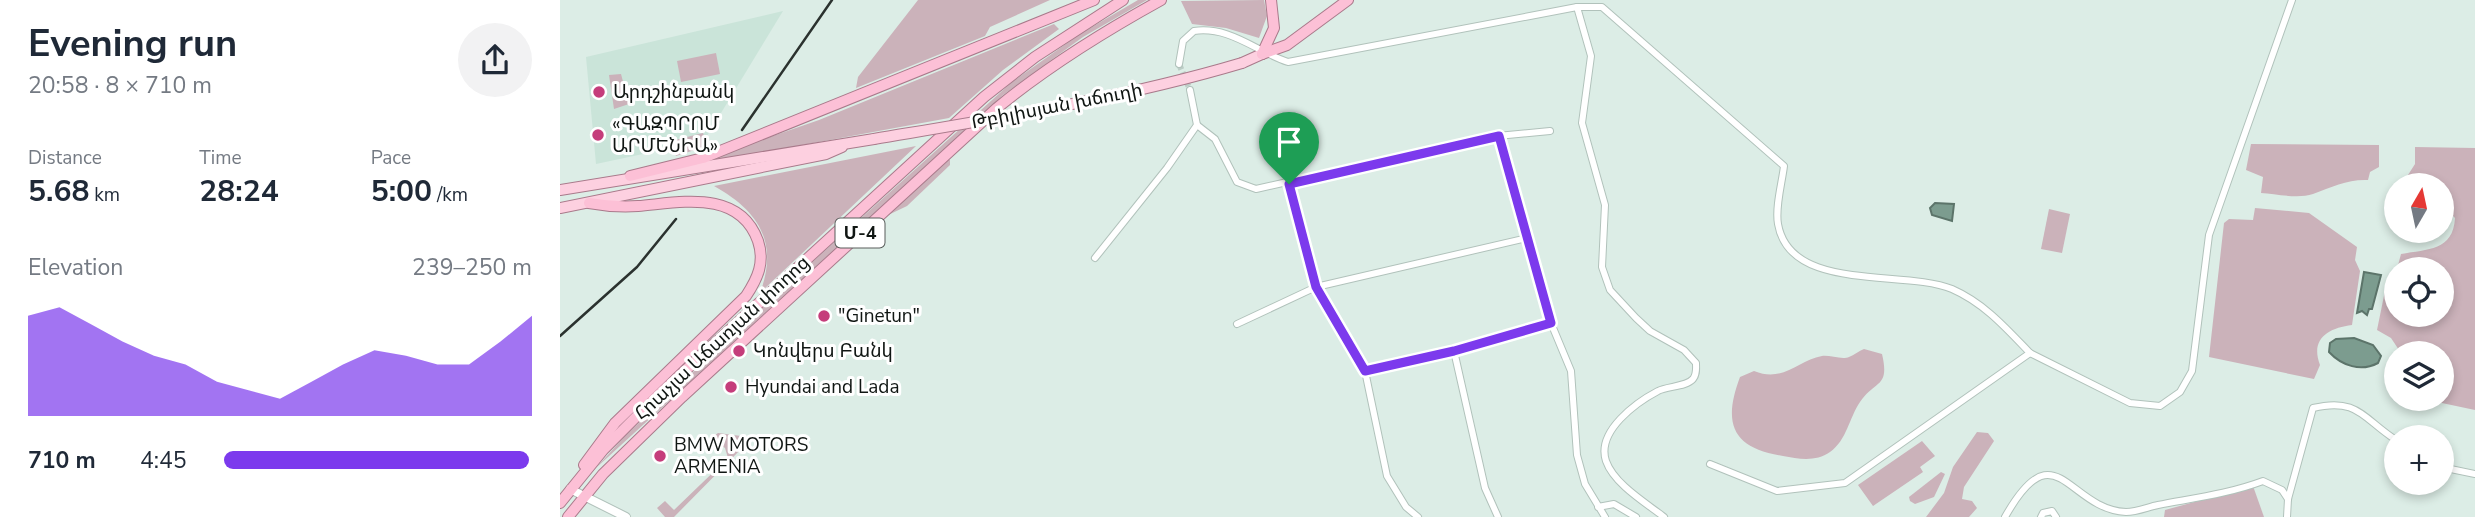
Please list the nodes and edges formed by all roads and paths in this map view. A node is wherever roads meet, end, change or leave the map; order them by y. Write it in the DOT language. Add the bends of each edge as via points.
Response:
graph roads {
  1 [pos="1094,0"];
  2 [pos="1123,0"];
  3 [pos="1161,0"];
  4 [pos="1271,0"];
  5 [pos="1348,0"];
  6 [pos="2292,0"];
  7 [pos="1577,7"];
  8 [pos="1262,54"];
  9 [pos="1179,64"];
  10 [pos="1189,90"];
  11 [pos="1197,125"];
  12 [pos="1550,131"];
  13 [pos="1499,136"];
  14 [pos="848,144"];
  15 [pos="630,176"];
  16 [pos="1289,184"];
  17 [pos="560,190"];
  18 [pos="589,203"];
  19 [pos="560,208"];
  20 [pos="1527,238"];
  21 [pos="1095,258"];
  22 [pos="1316,287"];
  23 [pos="1551,323"];
  24 [pos="1237,324"];
  25 [pos="1454,351"];
  26 [pos="2030,353"];
  27 [pos="1365,371"];
  28 [pos="2384,429"];
  29 [pos="1710,464"];
  30 [pos="2454,470"];
  31 [pos="2475,474"];
  32 [pos="579,476"];
  33 [pos="570,489"];
  34 [pos="583,496"];
  35 [pos="2288,499"];
  36 [pos="560,503"];
  37 [pos="1598,507"];
  38 [pos="568,517"];
  39 [pos="626,517"];
  40 [pos="1418,517"];
  41 [pos="1498,517"];
  42 [pos="1605,517"];
  43 [pos="1636,517"];
  44 [pos="1664,517"];
  45 [pos="2005,517"];
  46 [pos="2041,517"];
  47 [pos="2056,517"];
  48 [pos="2287,517"];
  1 -- 15 [label="highway" via="703,158"];
  2 -- 32 [label="highway, Հրաչյա Աճառյան փողոց / Մ-4" via="1035,57 984,97 719,338"];
  3 -- 34 [label="highway, Հրաչյա Աճառյան փողոց / Մ-4" via="1039,74 997,108 682,397"];
  4 -- 8 [label="highway" via="1274,28"];
  5 -- 8 [label="highway" via="1287,45"];
  6 -- 26 [label="street" via="2208,235 2192,371 2180,392 2160,406 2130,403"];
  7 -- 8 [label="street" via="1288,62"];
  7 -- 26 [label="street" via="1602,7 1784,166 1777,222 1784,245 1804,263 1864,277 1949,288 1978,303"];
  7 -- 44 [label="street" via="1591,56 1582,123 1605,205 1604,275 1610,290 1636,318 1696,363 1691,382 1664,388 1639,402 1615,425 1606,449 1606,460 1617,476"];
  8 -- 9 [label="street" via="1243,40 1209,29 1194,31 1184,41"];
  8 -- 14 [label="main road, Թբիլիսյան խճուղի, bridge" via="1177,82 1066,107"];
  10 -- 11 [label="street"];
  11 -- 16 [label="street" via="1215,139 1237,182 1256,189"];
  11 -- 21 [label="street"];
  12 -- 13 [label="street"];
  13 -- 16 [label="street"];
  13 -- 20 [label="street"];
  14 -- 15 [label="main road, Թբիլիսյան խճուղի" via="664,175"];
  14 -- 18 [label="main road, Թբիլիսյան խճուղի" via="826,154"];
  15 -- 17 [label="main road, Թբիլիսյան խճուղի"];
  16 -- 22 [label="street"];
  18 -- 19 [label="main road, Թբիլիսյան խճուղի"];
  18 -- 32 [label="highway" via="709,202 741,217 749,226 756,235 762,262 746,296 614,422"];
  20 -- 22 [label="street"];
  20 -- 23 [label="street"];
  22 -- 24 [label="street"];
  22 -- 27 [label="street"];
  23 -- 25 [label="street"];
  23 -- 37 [label="street" via="1571,371 1577,455"];
  25 -- 27 [label="street"];
  25 -- 41 [label="street" via="1485,488"];
  26 -- 29 [label="street" via="1846,482 1777,491"];
  27 -- 40 [label="street" via="1387,476 1406,507"];
  28 -- 35 [label="street" via="2361,409 2328,404 2313,408"];
  30 -- 31 [label="street"];
  32 -- 33 [label="highway, Հրաչյա Աճառյան փողոց / Մ-4"];
  33 -- 34 [label="street"];
  33 -- 36 [label="highway, Հրաչյա Աճառյան փողոց / Մ-4"];
  34 -- 38 [label="highway, Հրաչյա Աճառյան փողոց / Մ-4"];
  34 -- 39 [label="street"];
  35 -- 45 [label="street" via="2282,490 2263,481 2218,496 2129,512 2112,508 2058,476 2043,475 2031,478"];
  35 -- 48 [label="street"];
  37 -- 42 [label="street"];
  37 -- 43 [label="street" via="1614,504"];
  46 -- 47 [label="street" via="2052,511"];
}
